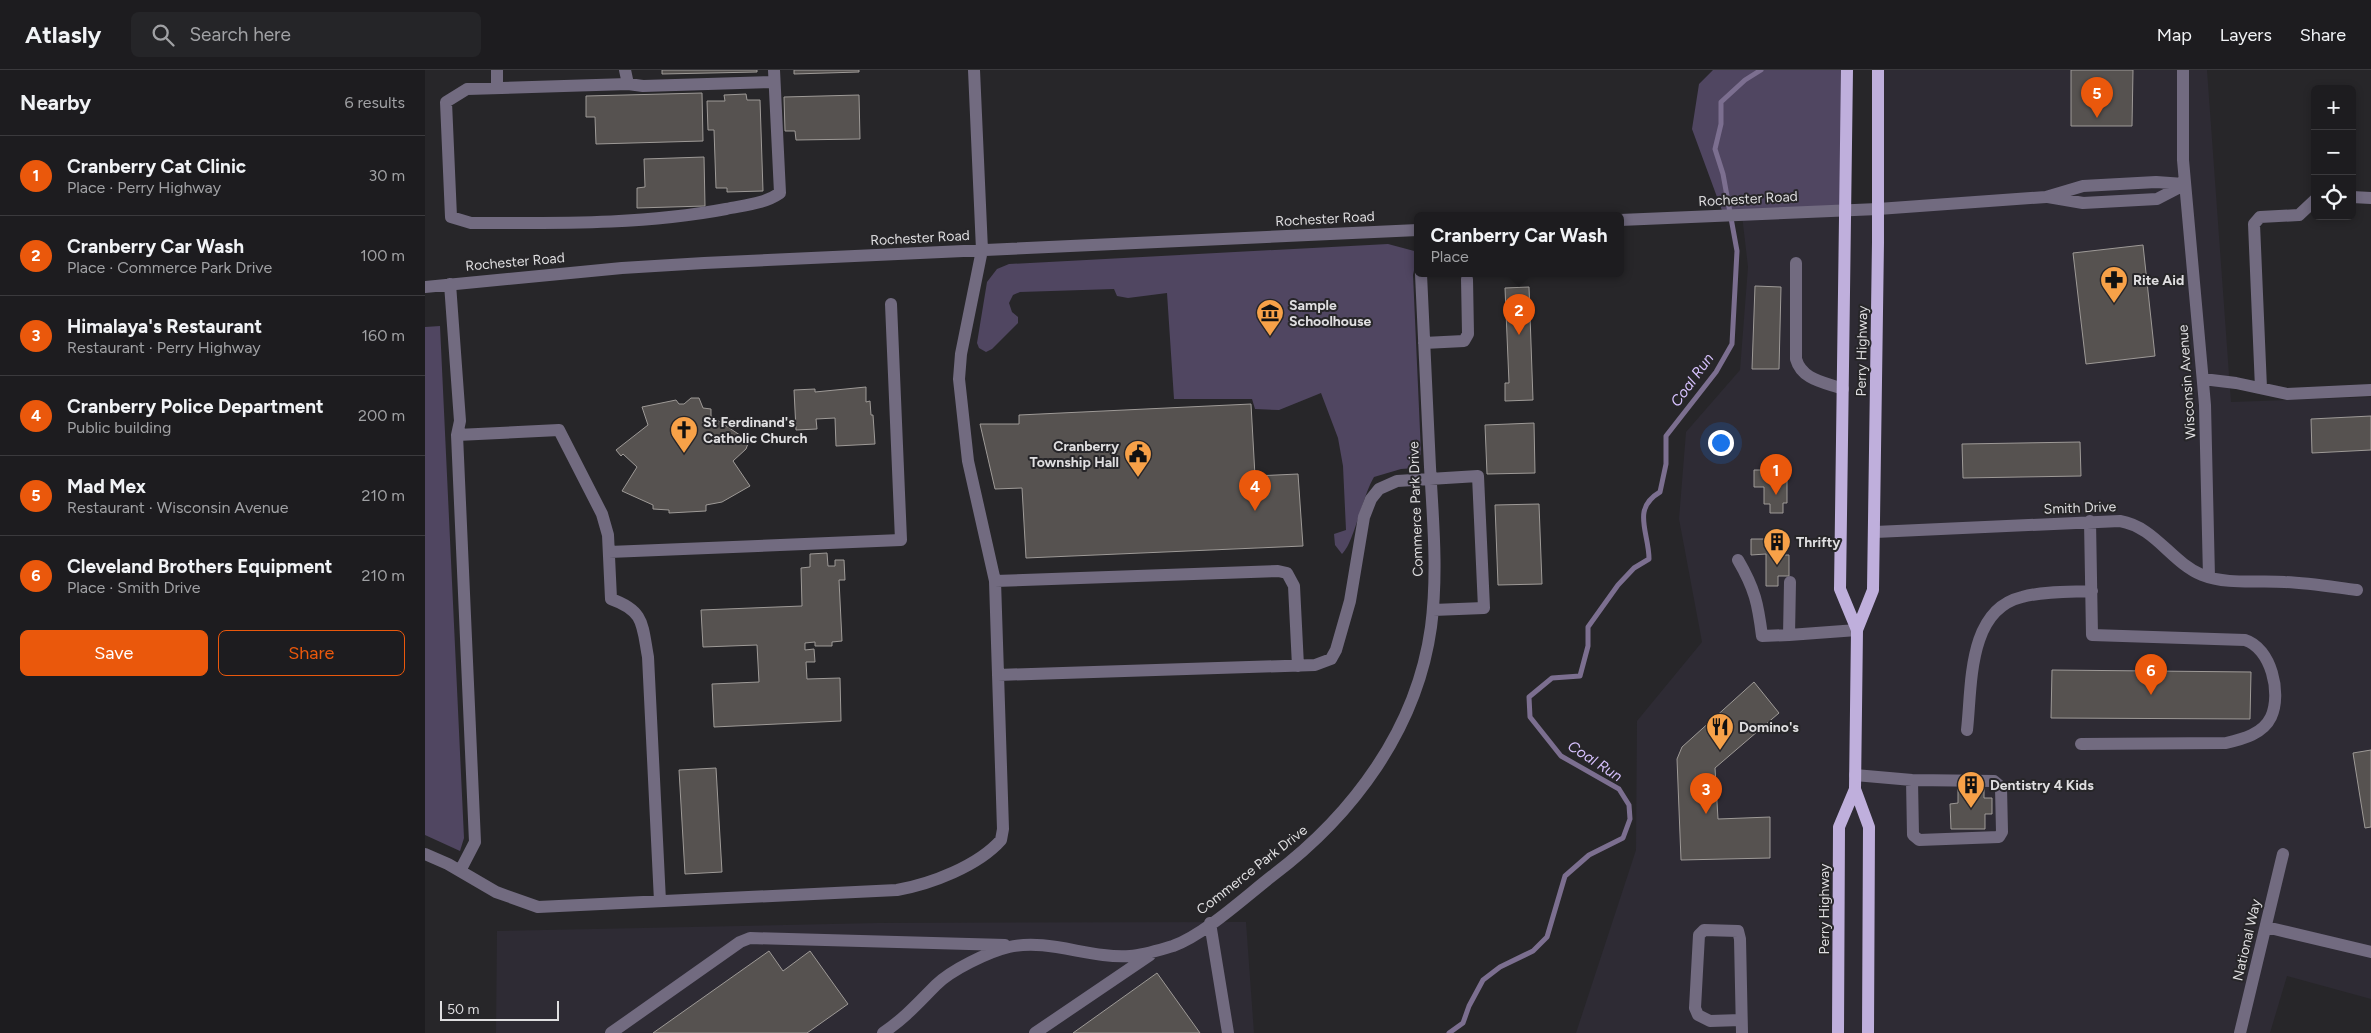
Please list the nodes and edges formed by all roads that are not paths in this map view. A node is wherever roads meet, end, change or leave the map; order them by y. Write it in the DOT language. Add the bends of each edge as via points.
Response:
graph roads {
  1 [pos="497,70"];
  2 [pos="625,70"];
  3 [pos="974,70"];
  4 [pos="1847,70"];
  5 [pos="1878,70"];
  6 [pos="2183,70"];
  7 [pos="774,76"];
  8 [pos="628,84"];
  9 [pos="497,87"];
  10 [pos="2184,184"];
  11 [pos="2356,197"];
  12 [pos="2371,198"];
  13 [pos="2311,204"];
  14 [pos="1878,209"];
  15 [pos="1845,210"];
  16 [pos="1624,220"];
  17 [pos="1414,230"];
  18 [pos="982,250"];
  19 [pos="1796,263"];
  20 [pos="1421,277"];
  21 [pos="1467,279"];
  22 [pos="450,284"];
  23 [pos="425,287"];
  24 [pos="891,304"];
  25 [pos="1424,343"];
  26 [pos="2203,379"];
  27 [pos="2261,388"];
  28 [pos="1843,389"];
  29 [pos="2371,390"];
  30 [pos="457,435"];
  31 [pos="1431,479"];
  32 [pos="2091,521"];
  33 [pos="1875,532"];
  34 [pos="609,552"];
  35 [pos="1738,560"];
  36 [pos="2209,577"];
  37 [pos="995,581"];
  38 [pos="1790,582"];
  39 [pos="2357,590"];
  40 [pos="2092,591"];
  41 [pos="1433,610"];
  42 [pos="1857,630"];
  43 [pos="1789,635"];
  44 [pos="1298,666"];
  45 [pos="998,675"];
  46 [pos="1967,730"];
  47 [pos="2081,744"];
  48 [pos="1855,776"];
  49 [pos="1912,780"];
  50 [pos="1855,789"];
  51 [pos="425,854"];
  52 [pos="2283,854"];
  53 [pos="460,872"];
  54 [pos="660,901"];
  55 [pos="1210,923"];
  56 [pos="2266,927"];
  57 [pos="1035,945"];
  58 [pos="1155,952"];
  59 [pos="2371,952"];
  60 [pos="1742,1027"];
  61 [pos="611,1033"];
  62 [pos="883,1033"];
  63 [pos="1035,1033"];
  64 [pos="1228,1033"];
  65 [pos="1838,1033"];
  66 [pos="1868,1033"];
  67 [pos="2240,1033"];
  1 -- 9 [label="street"];
  2 -- 8 [label="street"];
  3 -- 18 [label="street"];
  4 -- 15 [label="main road, Perry Highway"];
  5 -- 14 [label="main road, Perry Highway"];
  6 -- 10 [label="street, Wisconsin Avenue"];
  7 -- 8 [label="street" via="643,86"];
  7 -- 9 [label="street" via="780,193 768,201 691,216 613,223 471,224 451,217 446,102 467,89"];
  8 -- 9 [label="street"];
  10 -- 14 [label="street" via="2157,199 2083,204 2046,197"];
  10 -- 26 [label="street, Wisconsin Avenue"];
  11 -- 12 [label="street"];
  13 -- 27 [label="street" via="2299,214 2260,217 2254,224"];
  14 -- 15 [label="street, Rochester Road"];
  14 -- 33 [label="main road, Perry Highway"];
  15 -- 16 [label="street, Rochester Road"];
  15 -- 28 [label="main road, Perry Highway"];
  17 -- 18 [label="street, Rochester Road"];
  18 -- 22 [label="street, Rochester Road" via="622,268"];
  18 -- 37 [label="street" via="959,379 968,461"];
  19 -- 28 [label="street" via="1798,368 1808,377"];
  20 -- 25 [label="street, Commerce Park Drive"];
  21 -- 25 [label="street" via="1468,334 1464,341"];
  22 -- 23 [label="street, Rochester Road"];
  22 -- 30 [label="street" via="460,421"];
  24 -- 34 [label="street" via="901,540"];
  25 -- 31 [label="street, Commerce Park Drive"];
  26 -- 27 [label="street"];
  26 -- 36 [label="street, Wisconsin Avenue"];
  27 -- 29 [label="street" via="2287,394"];
  28 -- 42 [label="main road, Perry Highway" via="1840,589"];
  30 -- 34 [label="street" via="559,430 602,514 609,535"];
  30 -- 53 [label="street" via="475,842"];
  31 -- 41 [label="street, Commerce Park Drive"];
  31 -- 41 [label="street" via="1478,476 1484,608"];
  31 -- 44 [label="street" via="1387,484 1371,499 1351,601 1337,650 1331,659 1324,662"];
  32 -- 33 [label="street, Smith Drive"];
  32 -- 36 [label="street, Smith Drive" via="2120,521 2135,525 2194,571"];
  32 -- 40 [label="street"];
  33 -- 42 [label="main road, Perry Highway" via="1873,590"];
  34 -- 54 [label="street" via="611,599 626,604 641,618 648,657"];
  35 -- 43 [label="street" via="1758,602 1762,636"];
  36 -- 39 [label="street, Smith Drive"];
  37 -- 44 [label="street" via="1287,573 1294,586"];
  37 -- 45 [label="street"];
  38 -- 43 [label="street"];
  40 -- 46 [label="street" via="2021,597 2000,608 1985,623 1977,643"];
  40 -- 47 [label="street" via="2093,635 2254,642 2270,669 2274,707 2271,717 2254,734 2226,743"];
  41 -- 55 [label="street, Commerce Park Drive" via="1425,658 1406,716 1373,773 1325,831 1290,863"];
  42 -- 43 [label="street"];
  42 -- 48 [label="main road, Perry Highway"];
  44 -- 45 [label="street"];
  45 -- 54 [label="street" via="1003,829 1001,840 982,856 939,879 897,890"];
  48 -- 49 [label="street"];
  48 -- 50 [label="main road, Perry Highway"];
  49 -- 49 [label="street" via="1998,783 2001,787 2002,832 1999,837 1919,840 1913,835"];
  50 -- 65 [label="main road, Perry Highway" via="1839,827"];
  50 -- 66 [label="main road, Perry Highway" via="1869,827"];
  51 -- 53 [label="street"];
  52 -- 56 [label="street, National Way"];
  53 -- 54 [label="street" via="496,892 538,907"];
  55 -- 58 [label="street, Commerce Park Drive" via="1179,943"];
  55 -- 64 [label="street"];
  56 -- 59 [label="street"];
  56 -- 67 [label="street, National Way"];
  57 -- 58 [label="street, Commerce Park Drive" via="1129,956"];
  57 -- 61 [label="street" via="749,938"];
  57 -- 62 [label="street, Commerce Park Drive" via="992,952 963,967 937,983 908,1015"];
  58 -- 63 [label="street"];
  60 -- 60 [label="street" via="1738,931 1704,930 1699,935 1697,1014 1710,1021"];
}
